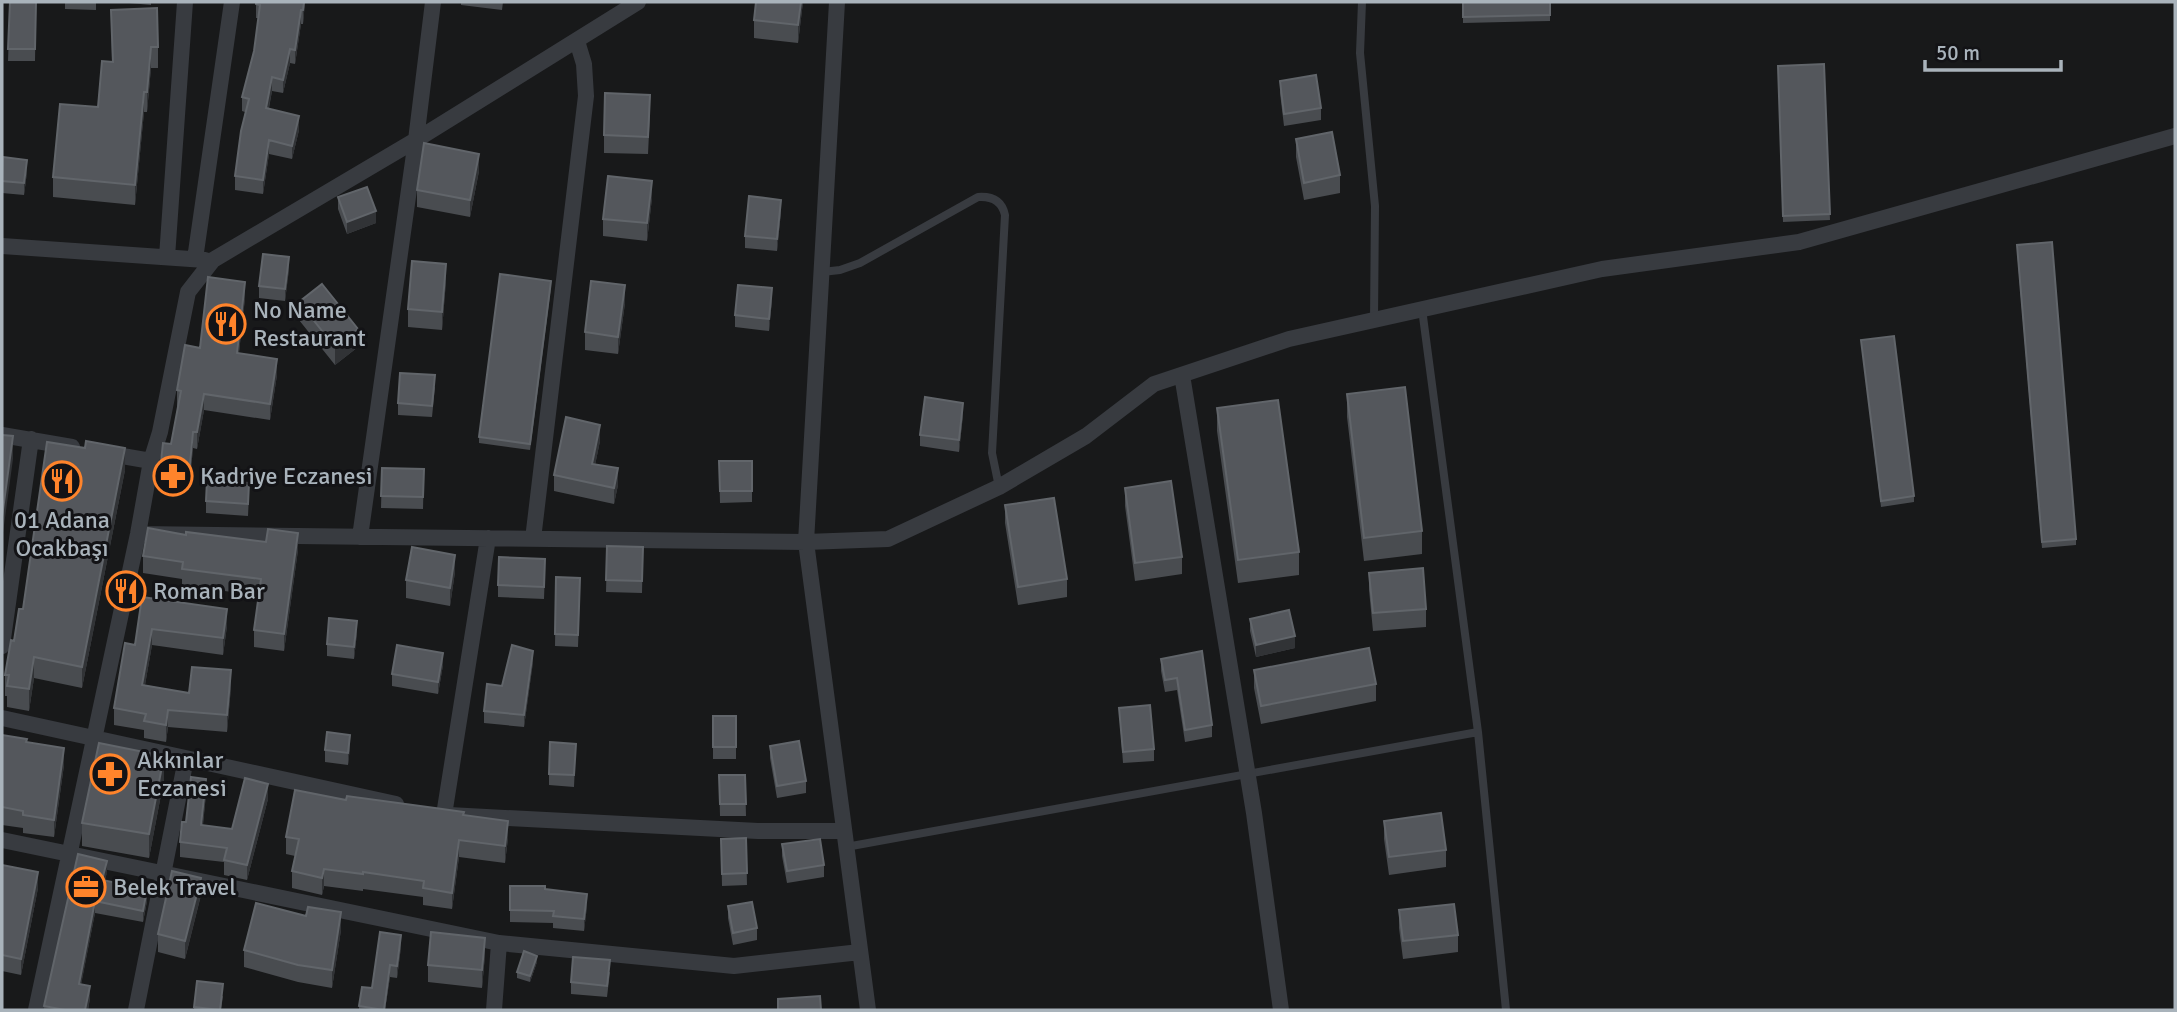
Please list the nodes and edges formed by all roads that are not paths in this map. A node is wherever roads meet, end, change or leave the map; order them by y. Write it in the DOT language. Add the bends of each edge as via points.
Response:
graph roads {
  1 [pos="185,2"];
  2 [pos="232,2"];
  3 [pos="433,2"];
  4 [pos="638,2"];
  5 [pos="837,2"];
  6 [pos="1362,2"];
  7 [pos="577,41"];
  8 [pos="2175,136"];
  9 [pos="416,140"];
  10 [pos="2,246"];
  11 [pos="167,257"];
  12 [pos="195,259"];
  13 [pos="213,260"];
  14 [pos="822,272"];
  15 [pos="1422,309"];
  16 [pos="1374,320"];
  17 [pos="1182,375"];
  18 [pos="2,435"];
  19 [pos="31,439"];
  20 [pos="151,461"];
  21 [pos="999,488"];
  22 [pos="138,534"];
  23 [pos="360,537"];
  24 [pos="488,538"];
  25 [pos="533,538"];
  26 [pos="806,542"];
  27 [pos="2,646"];
  28 [pos="2,718"];
  29 [pos="1478,732"];
  30 [pos="94,739"];
  31 [pos="186,759"];
  32 [pos="1248,774"];
  33 [pos="431,812"];
  34 [pos="845,839"];
  35 [pos="2,840"];
  36 [pos="69,855"];
  37 [pos="162,874"];
  38 [pos="499,943"];
  39 [pos="860,951"];
  40 [pos="36,1010"];
  41 [pos="136,1010"];
  42 [pos="494,1010"];
  43 [pos="868,1010"];
  44 [pos="1281,1010"];
  45 [pos="1506,1010"];
  1 -- 11 [label="street"];
  2 -- 12 [label="street"];
  3 -- 9 [label="street"];
  4 -- 7 [label="street"];
  5 -- 14 [label="street"];
  6 -- 16 [label="lane" via="1360,53 1375,205"];
  7 -- 9 [label="street"];
  7 -- 25 [label="street" via="586,96"];
  8 -- 15 [label="street" via="1799,242 1602,269"];
  9 -- 13 [label="street"];
  9 -- 23 [label="street"];
  10 -- 11 [label="street"];
  11 -- 12 [label="street"];
  12 -- 13 [label="street"];
  13 -- 20 [label="street" via="188,292"];
  14 -- 21 [label="lane" via="860,263 971,200 985,196 1000,203 1005,215 992,453"];
  14 -- 26 [label="street"];
  15 -- 16 [label="street"];
  15 -- 29 [label="lane"];
  16 -- 17 [label="street" via="1289,338"];
  17 -- 21 [label="street" via="1154,384 1086,436"];
  17 -- 32 [label="street"];
  18 -- 19 [label="street"];
  19 -- 20 [label="street"];
  19 -- 27 [label="street"];
  20 -- 22 [label="street"];
  21 -- 26 [label="street" via="888,539"];
  22 -- 23 [label="street"];
  22 -- 30 [label="street"];
  23 -- 24 [label="street"];
  24 -- 25 [label="street"];
  24 -- 33 [label="street"];
  25 -- 26 [label="street"];
  26 -- 34 [label="street"];
  28 -- 30 [label="street"];
  29 -- 32 [label="lane"];
  29 -- 45 [label="lane"];
  30 -- 31 [label="street"];
  30 -- 36 [label="street"];
  31 -- 33 [label="street"];
  31 -- 37 [label="street"];
  32 -- 34 [label="lane"];
  32 -- 44 [label="street"];
  33 -- 34 [label="street"];
  34 -- 39 [label="street"];
  35 -- 36 [label="street"];
  36 -- 37 [label="street"];
  36 -- 40 [label="street"];
  37 -- 38 [label="street"];
  37 -- 41 [label="street"];
  38 -- 39 [label="street" via="734,966"];
  38 -- 42 [label="street"];
  39 -- 43 [label="street"];
}
